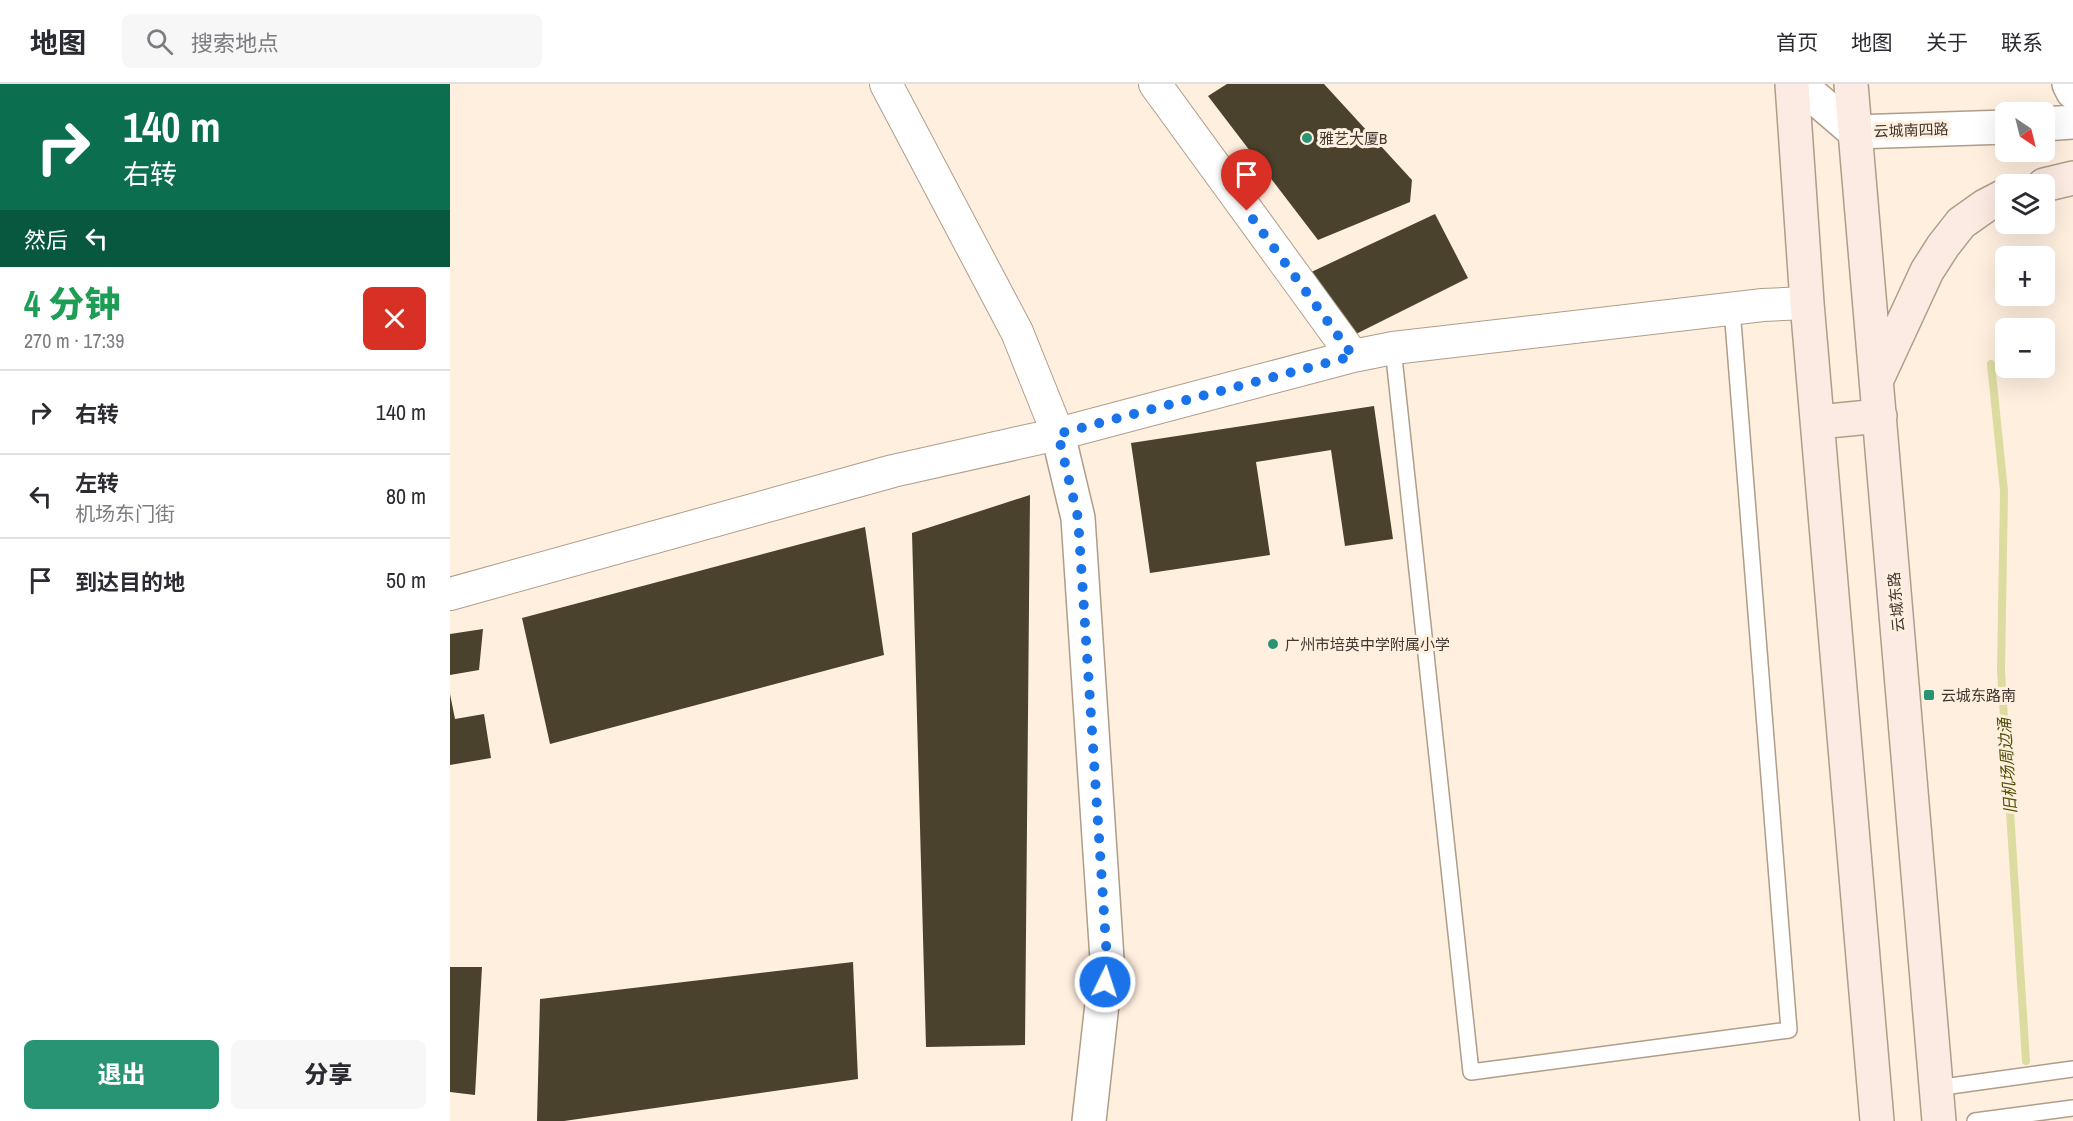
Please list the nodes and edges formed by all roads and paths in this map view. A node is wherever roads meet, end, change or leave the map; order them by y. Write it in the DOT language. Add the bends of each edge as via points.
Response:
graph roads {
  1 [pos="886,84"];
  2 [pos="1155,84"];
  3 [pos="1792,84"];
  4 [pos="1799,84"];
  5 [pos="1851,84"];
  6 [pos="2069,84"];
  7 [pos="2073,92"];
  8 [pos="2073,122"];
  9 [pos="2055,123"];
  10 [pos="1995,127"];
  11 [pos="1855,132"];
  12 [pos="2073,178"];
  13 [pos="2055,182"];
  14 [pos="1995,201"];
  15 [pos="1807,303"];
  16 [pos="1732,309"];
  17 [pos="1393,348"];
  18 [pos="1353,356"];
  19 [pos="1877,378"];
  20 [pos="1880,416"];
  21 [pos="1818,422"];
  22 [pos="1058,434"];
  23 [pos="450,594"];
  24 [pos="2073,1070"];
  25 [pos="1936,1088"];
  26 [pos="2073,1108"];
  27 [pos="1089,1121"];
  28 [pos="1877,1121"];
  29 [pos="1939,1121"];
  30 [pos="1975,1121"];
  1 -- 22 [label="street" via="1017,332"];
  2 -- 18 [label="street"];
  3 -- 15 [label="main road"];
  4 -- 11 [label="street, 云城南四路"];
  5 -- 11 [label="main road, 云城东路"];
  6 -- 7 [label="street"];
  8 -- 9 [label="street"];
  10 -- 11 [label="street, 云城南四路"];
  11 -- 19 [label="main road, 云城东路"];
  12 -- 13 [label="main road"];
  14 -- 19 [label="main road" via="1961,223 1943,246"];
  15 -- 16 [label="street"];
  15 -- 21 [label="main road"];
  16 -- 17 [label="street"];
  16 -- 17 [label="lane" via="1789,1030 1471,1072"];
  17 -- 18 [label="street"];
  18 -- 22 [label="street"];
  19 -- 20 [label="main road, 云城东路"];
  20 -- 21 [label="main road"];
  20 -- 25 [label="main road, 云城东路"];
  21 -- 28 [label="main road"];
  22 -- 23 [label="street" via="893,471"];
  22 -- 27 [label="street" via="1078,518 1107,959"];
  24 -- 25 [label="lane"];
  25 -- 29 [label="main road, 云城东路"];
  26 -- 30 [label="lane"];
}
